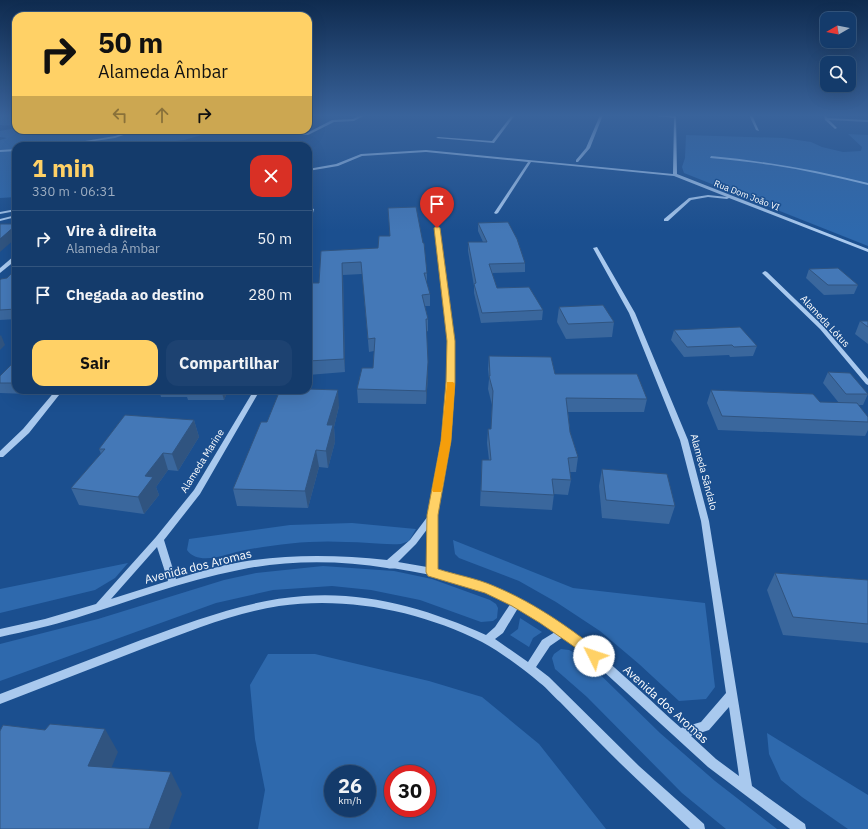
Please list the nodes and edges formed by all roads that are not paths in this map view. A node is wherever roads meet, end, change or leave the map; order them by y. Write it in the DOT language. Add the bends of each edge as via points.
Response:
graph roads {
  1 [pos="379,154"];
  2 [pos="446,154"];
  3 [pos="583,154"];
  4 [pos="675,154"];
  5 [pos="530,161"];
  6 [pos="577,161"];
  7 [pos="312,169"];
  8 [pos="675,175"];
  9 [pos="735,198"];
  10 [pos="12,211"];
  11 [pos="0,213"];
  12 [pos="496,213"];
  13 [pos="12,217"];
  14 [pos="0,220"];
  15 [pos="666,220"];
  16 [pos="437,228"];
  17 [pos="595,248"];
  18 [pos="868,251"];
  19 [pos="12,260"];
  20 [pos="0,271"];
  21 [pos="766,273"];
  22 [pos="868,383"];
  23 [pos="57,394"];
  24 [pos="255,394"];
  25 [pos="0,455"];
  26 [pos="432,515"];
  27 [pos="159,539"];
  28 [pos="388,565"];
  29 [pos="432,572"];
  30 [pos="173,583"];
  31 [pos="517,602"];
  32 [pos="99,606"];
  33 [pos="563,632"];
  34 [pos="0,633"];
  35 [pos="486,640"];
  36 [pos="529,669"];
  37 [pos="732,695"];
  38 [pos="0,699"];
  39 [pos="679,734"];
  40 [pos="747,790"];
  41 [pos="700,829"];
  42 [pos="800,829"];
  1 -- 7 [label="street, Rua Dom João VI" via="361,155 337,165"];
  2 -- 5 [label="street, Rua Dom João VI"];
  3 -- 6 [label="street"];
  4 -- 8 [label="street"];
  5 -- 8 [label="street, Rua Dom João VI"];
  5 -- 12 [label="street"];
  8 -- 9 [label="street, Rua Dom João VI"];
  9 -- 15 [label="street" via="708,196 690,199"];
  9 -- 18 [label="street, Rua Dom João VI"];
  10 -- 11 [label="street"];
  13 -- 14 [label="street"];
  16 -- 26 [label="street" via="451,341 446,441"];
  17 -- 37 [label="street, Alameda Sândalo" via="632,313 684,440 705,520"];
  19 -- 20 [label="street"];
  21 -- 22 [label="street, Alameda Lótus" via="822,328"];
  23 -- 25 [label="street" via="26,432"];
  24 -- 27 [label="street, Alameda Marine" via="197,492"];
  26 -- 28 [label="street" via="413,542"];
  26 -- 29 [label="street"];
  27 -- 30 [label="street"];
  27 -- 32 [label="street, Alameda Marine"];
  28 -- 29 [label="street, Avenida dos Aromas"];
  28 -- 30 [label="street, Avenida dos Aromas" via="353,560 304,559 241,566"];
  29 -- 31 [label="street, Avenida dos Aromas" via="489,589"];
  30 -- 32 [label="street, Avenida dos Aromas"];
  31 -- 33 [label="street, Avenida dos Aromas" via="536,612"];
  31 -- 35 [label="street" via="499,630"];
  32 -- 34 [label="street, Avenida dos Aromas" via="50,622"];
  33 -- 36 [label="street" via="546,643"];
  33 -- 39 [label="street, Avenida dos Aromas" via="583,646"];
  35 -- 36 [label="street"];
  35 -- 38 [label="street" via="442,620 385,605 324,599 279,602 183,630"];
  36 -- 41 [label="street" via="545,680 635,770"];
  37 -- 39 [label="street" via="705,726"];
  37 -- 40 [label="street, Alameda Sândalo"];
  39 -- 40 [label="street, Avenida dos Aromas"];
  40 -- 42 [label="street, Avenida dos Aromas"];
}
